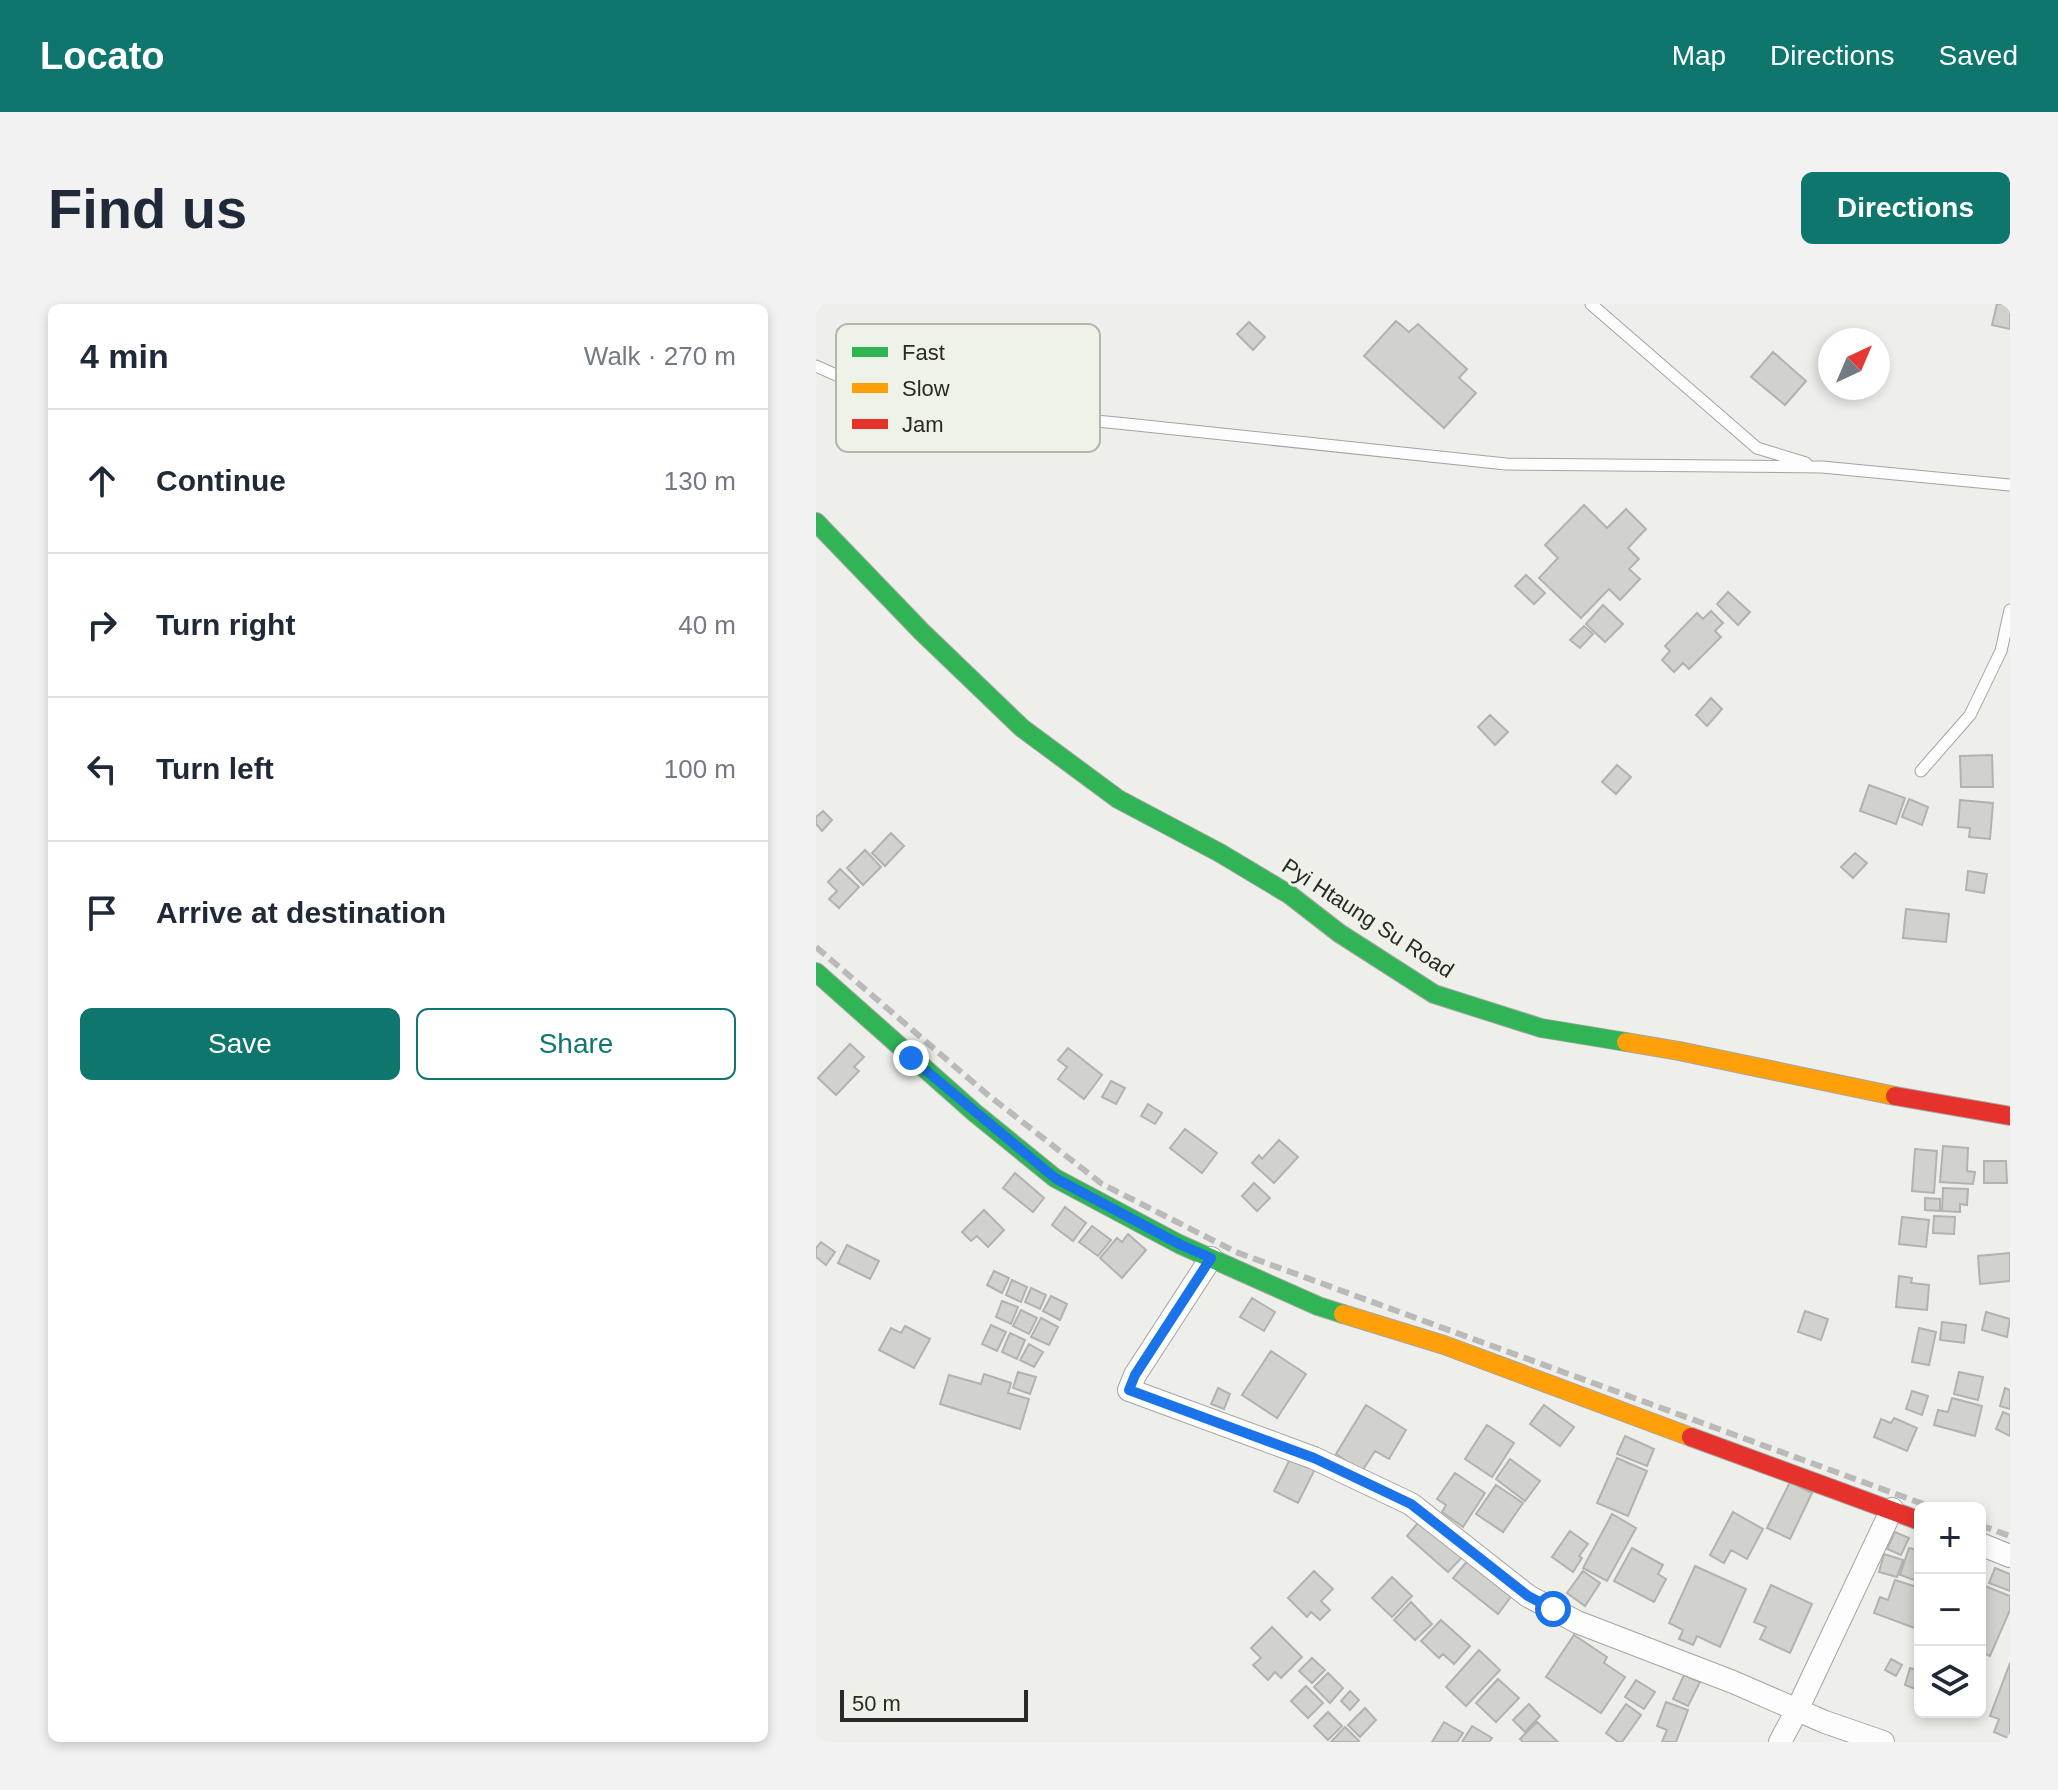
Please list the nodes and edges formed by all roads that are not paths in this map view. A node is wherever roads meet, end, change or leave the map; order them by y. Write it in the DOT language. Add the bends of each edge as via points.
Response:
graph roads {
  1 [pos="1591,304"];
  2 [pos="816,366"];
  3 [pos="836,375"];
  4 [pos="1100,421"];
  5 [pos="1822,467"];
  6 [pos="2010,485"];
  7 [pos="816,522"];
  8 [pos="2010,610"];
  9 [pos="1921,771"];
  10 [pos="816,972"];
  11 [pos="2010,1116"];
  12 [pos="1211,1258"];
  13 [pos="1892,1509"];
  14 [pos="1914,1518"];
  15 [pos="1986,1546"];
  16 [pos="2010,1556"];
  17 [pos="1797,1710"];
  18 [pos="1780,1742"];
  19 [pos="1883,1742"];
  1 -- 5 [label="lane" via="1757,448"];
  2 -- 3 [label="lane"];
  4 -- 5 [label="lane" via="1506,464"];
  5 -- 6 [label="lane"];
  7 -- 11 [label="main road, Pyi Htaung Su Road" via="1022,728 1118,799 1290,895 1434,994 1541,1028"];
  8 -- 9 [label="lane" via="2001,651 1970,715"];
  10 -- 12 [label="main road" via="1055,1178"];
  12 -- 13 [label="main road" via="1318,1306 1444,1345"];
  12 -- 17 [label="street" via="1129,1390 1314,1458 1411,1504 1528,1596 1577,1622"];
  13 -- 14 [label="main road"];
  13 -- 17 [label="street"];
  15 -- 16 [label="street"];
  17 -- 18 [label="street"];
  17 -- 19 [label="street"];
}
